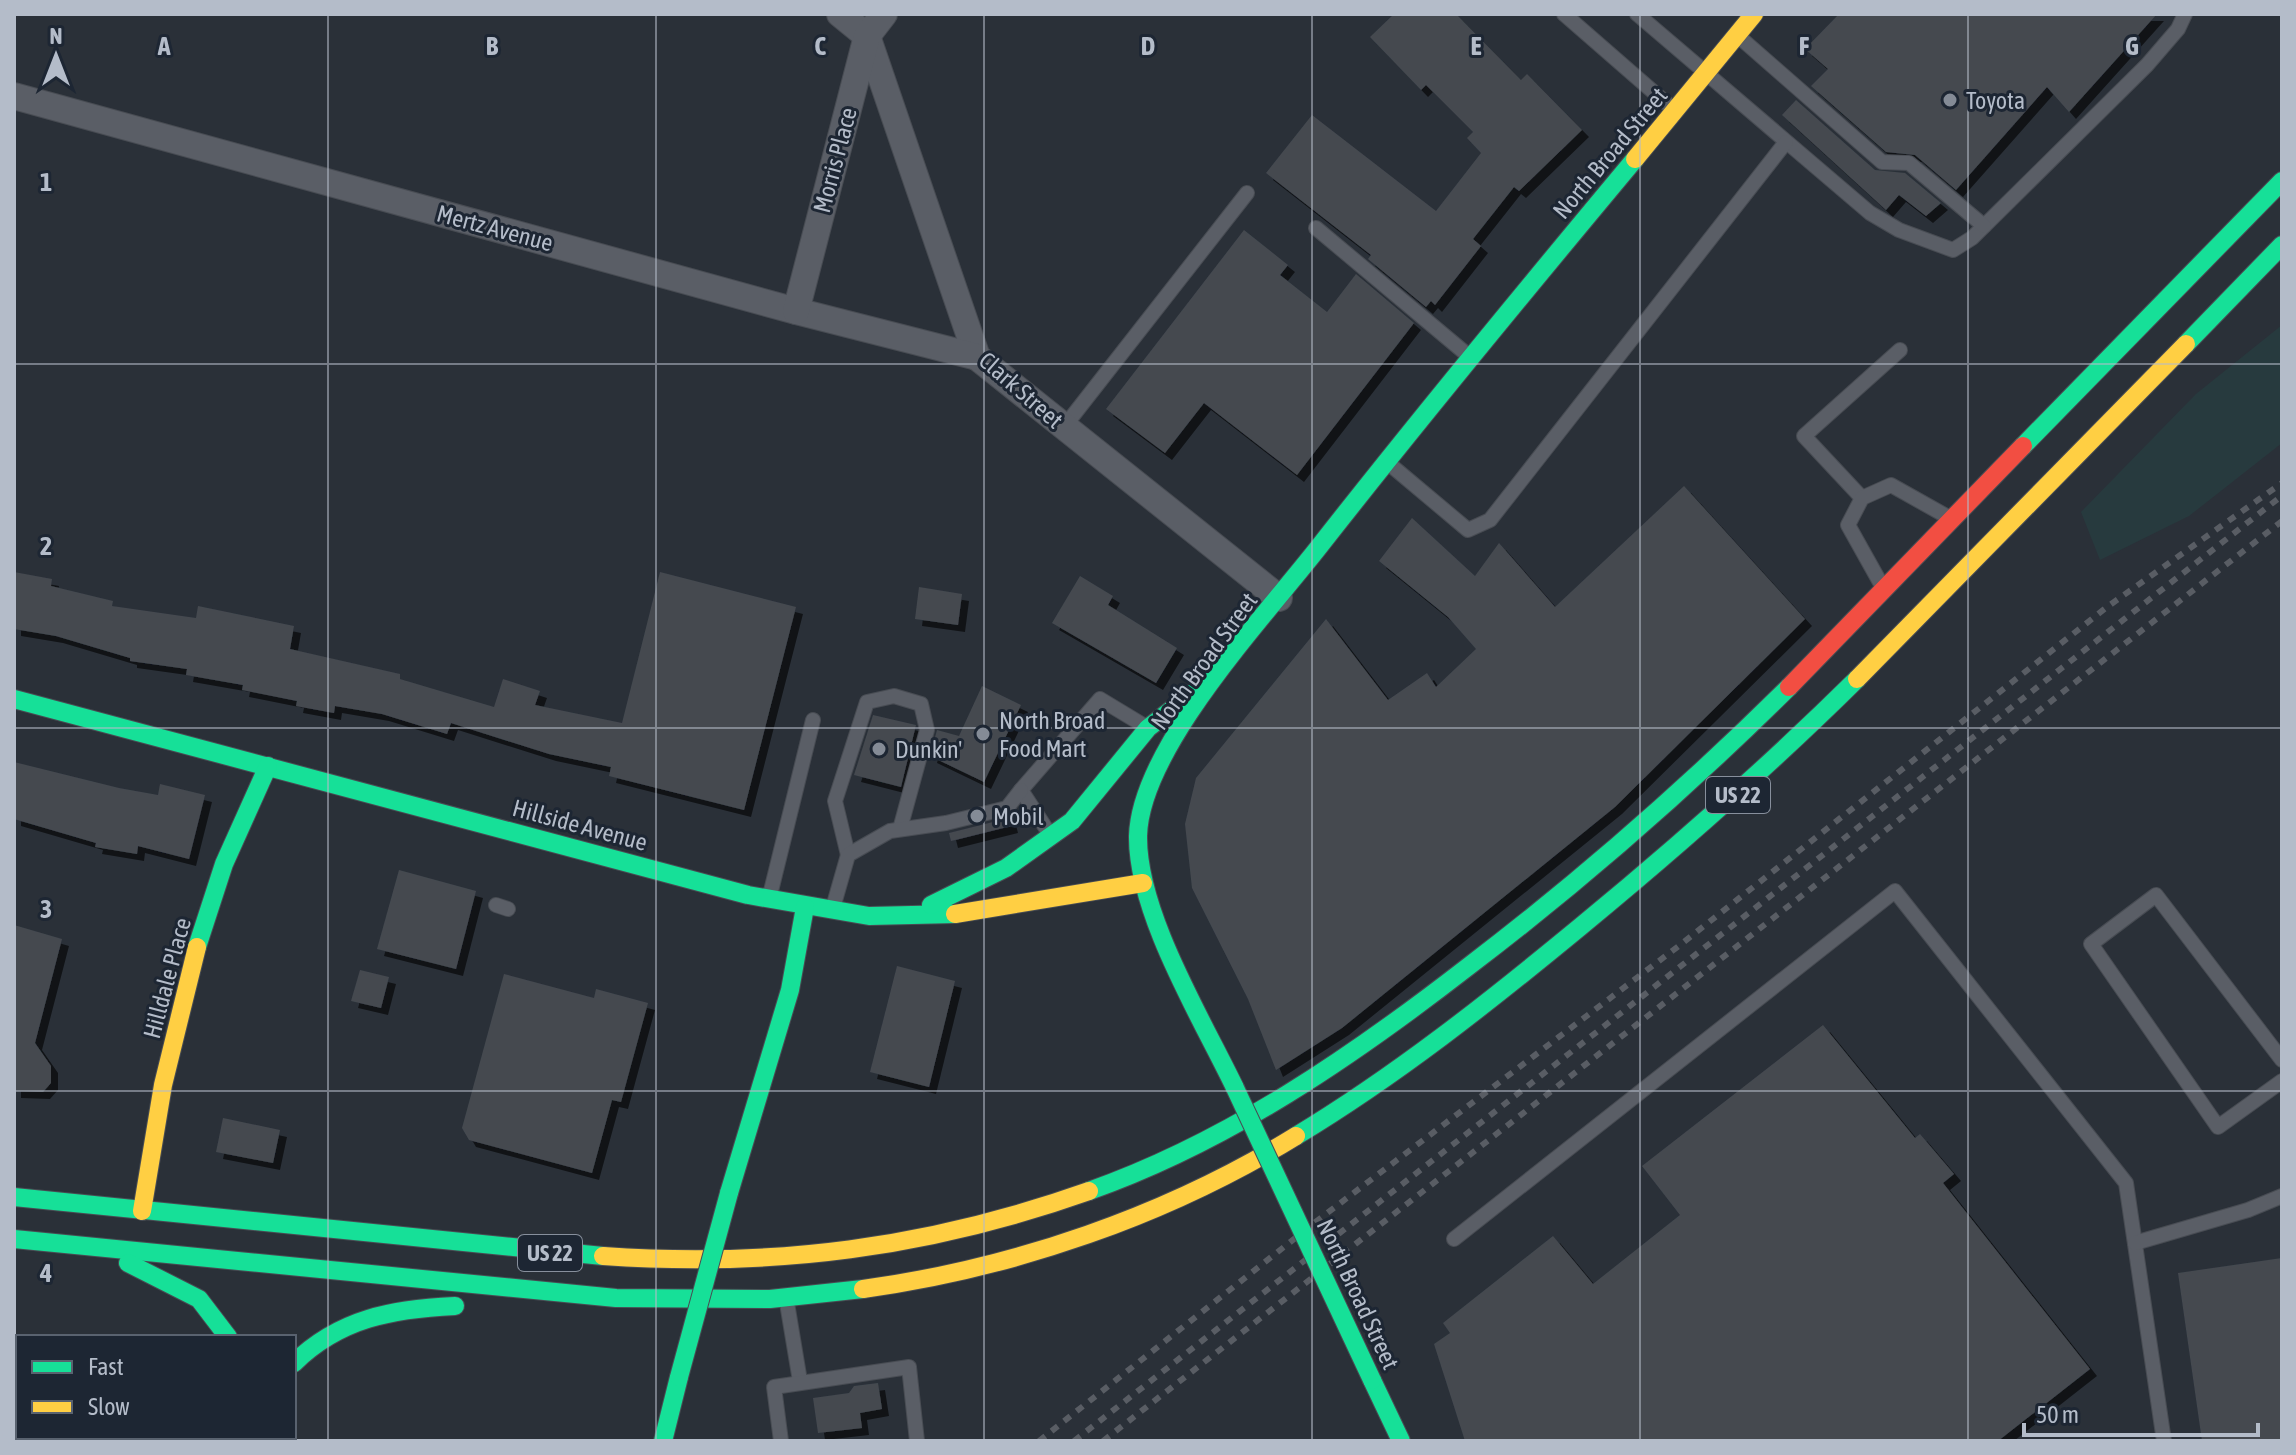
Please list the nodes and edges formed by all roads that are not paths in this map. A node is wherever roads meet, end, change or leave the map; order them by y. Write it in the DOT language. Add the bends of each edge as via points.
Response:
graph roads {
  1 [pos="840,14"];
  2 [pos="884,14"];
  3 [pos="1564,14"];
  4 [pos="1637,14"];
  5 [pos="1754,14"];
  6 [pos="2185,14"];
  7 [pos="1737,35"];
  8 [pos="867,36"];
  9 [pos="1706,74"];
  10 [pos="14,96"];
  11 [pos="1676,112"];
  12 [pos="1786,142"];
  13 [pos="2282,181"];
  14 [pos="1247,193"];
  15 [pos="1984,226"];
  16 [pos="1316,228"];
  17 [pos="2282,245"];
  18 [pos="796,311"];
  19 [pos="1900,350"];
  20 [pos="977,357"];
  21 [pos="1470,357"];
  22 [pos="1064,427"];
  23 [pos="1387,462"];
  24 [pos="1862,498"];
  25 [pos="1952,519"];
  26 [pos="1884,589"];
  27 [pos="1279,598"];
  28 [pos="1224,669"];
  29 [pos="14,699"];
  30 [pos="813,720"];
  31 [pos="1148,728"];
  32 [pos="268,766"];
  33 [pos="1021,790"];
  34 [pos="900,829"];
  35 [pos="1051,836"];
  36 [pos="848,855"];
  37 [pos="1143,883"];
  38 [pos="768,900"];
  39 [pos="805,907"];
  40 [pos="832,912"];
  41 [pos="902,916"];
  42 [pos="2282,1060"];
  43 [pos="2282,1081"];
  44 [pos="2282,1196"];
  45 [pos="14,1197"];
  46 [pos="142,1211"];
  47 [pos="14,1239"];
  48 [pos="1454,1239"];
  49 [pos="2135,1243"];
  50 [pos="89,1246"];
  51 [pos="786,1298"];
  52 [pos="603,1299"];
  53 [pos="227,1335"];
  54 [pos="296,1361"];
  55 [pos="800,1381"];
  56 [pos="663,1441"];
  57 [pos="781,1441"];
  58 [pos="917,1441"];
  59 [pos="1401,1441"];
  60 [pos="2164,1441"];
  1 -- 8 [label="street"];
  2 -- 8 [label="street, Morris Place"];
  3 -- 11 [label="lane"];
  4 -- 9 [label="lane"];
  5 -- 7 [label="main road, North Broad Street"];
  6 -- 15 [label="lane" via="2147,65"];
  7 -- 9 [label="main road, North Broad Street"];
  7 -- 15 [label="lane" via="1882,162 1909,163"];
  8 -- 18 [label="street, Morris Place"];
  8 -- 20 [label="street, Clark Street"];
  9 -- 11 [label="main road, North Broad Street"];
  9 -- 12 [label="lane"];
  10 -- 18 [label="street, Mertz Avenue"];
  11 -- 21 [label="main road, North Broad Street"];
  12 -- 15 [label="lane" via="1870,213 1899,230 1953,250"];
  12 -- 23 [label="lane" via="1490,520 1468,530"];
  13 -- 25 [label="main road, US 22"];
  14 -- 22 [label="lane"];
  16 -- 21 [label="lane"];
  17 -- 51 [label="main road, US 22" via="1784,753 1609,905 1389,1076 1249,1162 1103,1229 936,1278"];
  18 -- 20 [label="street, Mertz Avenue"];
  19 -- 24 [label="lane" via="1804,436"];
  20 -- 22 [label="street, Clark Street"];
  21 -- 23 [label="main road, North Broad Street"];
  22 -- 27 [label="street, Clark Street"];
  23 -- 27 [label="main road, North Broad Street"];
  24 -- 25 [label="lane" via="1891,485"];
  24 -- 26 [label="lane" via="1848,525"];
  25 -- 26 [label="main road, US 22"];
  26 -- 46 [label="main road, US 22" via="1651,818 1398,1021 1330,1070 1241,1123 1170,1159 1064,1201 901,1243 713,1261 598,1258"];
  27 -- 28 [label="main road, North Broad Street"];
  28 -- 31 [label="main road"];
  28 -- 37 [label="main road, North Broad Street" via="1150,786 1138,834"];
  29 -- 32 [label="main road, Hillside Avenue"];
  30 -- 38 [label="lane"];
  31 -- 33 [label="lane" via="1100,699"];
  31 -- 35 [label="main road" via="1087,805"];
  32 -- 38 [label="main road, Hillside Avenue"];
  32 -- 46 [label="main road, Hilldale Place" via="211,905 155,1125"];
  33 -- 34 [label="lane" via="1007,808"];
  33 -- 35 [label="lane"];
  34 -- 36 [label="lane"];
  34 -- 36 [label="lane" via="927,730 921,704 894,696 867,702 835,801"];
  35 -- 41 [label="main road" via="983,881"];
  36 -- 40 [label="lane"];
  37 -- 41 [label="main road, Hillside Avenue" via="974,911"];
  37 -- 59 [label="main road, North Broad Street, bridge"];
  38 -- 39 [label="main road, Hillside Avenue"];
  39 -- 40 [label="main road, Hillside Avenue"];
  39 -- 56 [label="main road, bridge" via="790,990"];
  40 -- 41 [label="main road, Hillside Avenue"];
  42 -- 43 [label="lane" via="2156,895 2091,944 2218,1127"];
  44 -- 49 [label="lane"];
  45 -- 46 [label="main road, US 22"];
  47 -- 50 [label="main road, US 22"];
  48 -- 49 [label="lane" via="1895,891 2126,1183"];
  49 -- 60 [label="lane"];
  50 -- 52 [label="main road, US 22"];
  50 -- 53 [label="main road" via="188,1290 213,1311"];
  51 -- 52 [label="main road, US 22" via="702,1303"];
  51 -- 55 [label="lane"];
  52 -- 54 [label="main road" via="389,1310 334,1329"];
  55 -- 57 [label="lane" via="774,1387"];
  55 -- 58 [label="lane" via="909,1367"];
}
